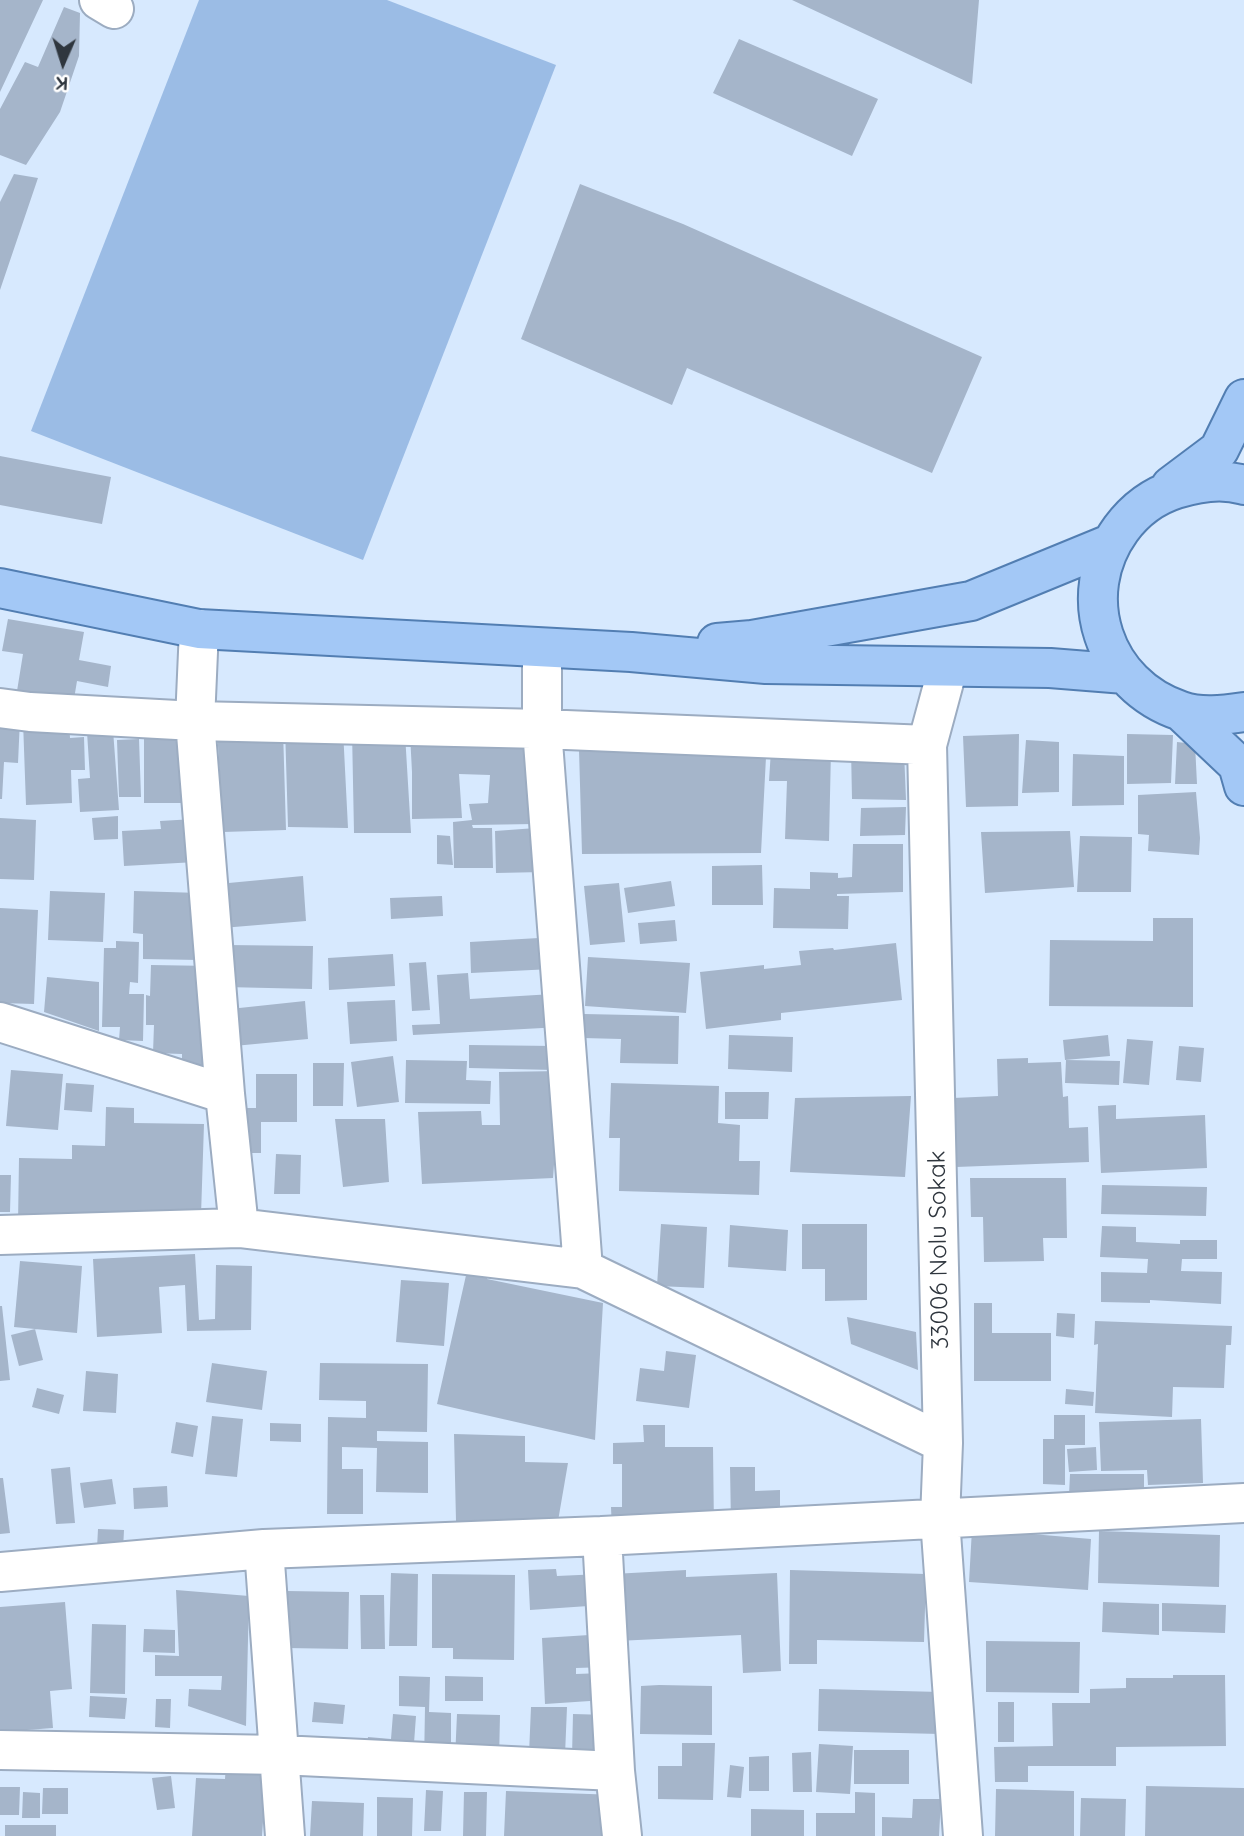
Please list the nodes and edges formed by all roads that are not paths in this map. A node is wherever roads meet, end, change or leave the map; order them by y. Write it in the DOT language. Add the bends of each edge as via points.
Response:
graph roads {
  1 [pos="1244,399"];
  2 [pos="1244,485"];
  3 [pos="1161,493"];
  4 [pos="1110,544"];
  5 [pos="0,588"];
  6 [pos="199,629"];
  7 [pos="542,648"];
  8 [pos="631,652"];
  9 [pos="948,667"];
  10 [pos="1125,674"];
  11 [pos="0,708"];
  12 [pos="1182,712"];
  13 [pos="1244,712"];
  14 [pos="195,721"];
  15 [pos="542,729"];
  16 [pos="926,745"];
  17 [pos="1244,786"];
  18 [pos="0,1022"];
  19 [pos="225,1094"];
  20 [pos="239,1228"];
  21 [pos="0,1235"];
  22 [pos="583,1269"];
  23 [pos="943,1443"];
  24 [pos="1244,1503"];
  25 [pos="940,1519"];
  26 [pos="602,1536"];
  27 [pos="264,1549"];
  28 [pos="0,1572"];
  29 [pos="0,1750"];
  30 [pos="280,1755"];
  31 [pos="615,1771"];
  32 [pos="285,1836"];
  33 [pos="622,1836"];
  34 [pos="963,1836"];
  1 -- 3 [label="main road" via="1219,450"];
  2 -- 3 [label="main road" via="1196,482"];
  3 -- 4 [label="main road" via="1132,515"];
  4 -- 8 [label="main road" via="971,601 752,640"];
  4 -- 10 [label="main road" via="1099,576 1097,611 1106,645"];
  5 -- 6 [label="main road"];
  6 -- 7 [label="main road"];
  6 -- 14 [label="street"];
  7 -- 8 [label="main road"];
  7 -- 15 [label="street"];
  8 -- 9 [label="main road" via="766,664"];
  9 -- 10 [label="main road"];
  9 -- 16 [label="street, 33006 Nolu Sokak"];
  10 -- 12 [label="main road" via="1150,697"];
  11 -- 14 [label="street"];
  12 -- 13 [label="main road" via="1216,716"];
  12 -- 17 [label="main road" via="1238,765"];
  14 -- 15 [label="street"];
  14 -- 19 [label="street"];
  15 -- 16 [label="street"];
  15 -- 22 [label="street"];
  16 -- 23 [label="street, 33006 Nolu Sokak"];
  18 -- 19 [label="street"];
  19 -- 20 [label="street"];
  20 -- 21 [label="street"];
  20 -- 22 [label="street"];
  22 -- 23 [label="street"];
  23 -- 25 [label="street, 33006 Nolu Sokak"];
  24 -- 25 [label="street"];
  25 -- 26 [label="street"];
  25 -- 34 [label="street, 33006 Nolu Sokak"];
  26 -- 27 [label="street"];
  26 -- 31 [label="street"];
  27 -- 28 [label="street"];
  27 -- 30 [label="street"];
  29 -- 30 [label="street"];
  30 -- 31 [label="street"];
  30 -- 32 [label="street"];
  31 -- 33 [label="street"];
}
